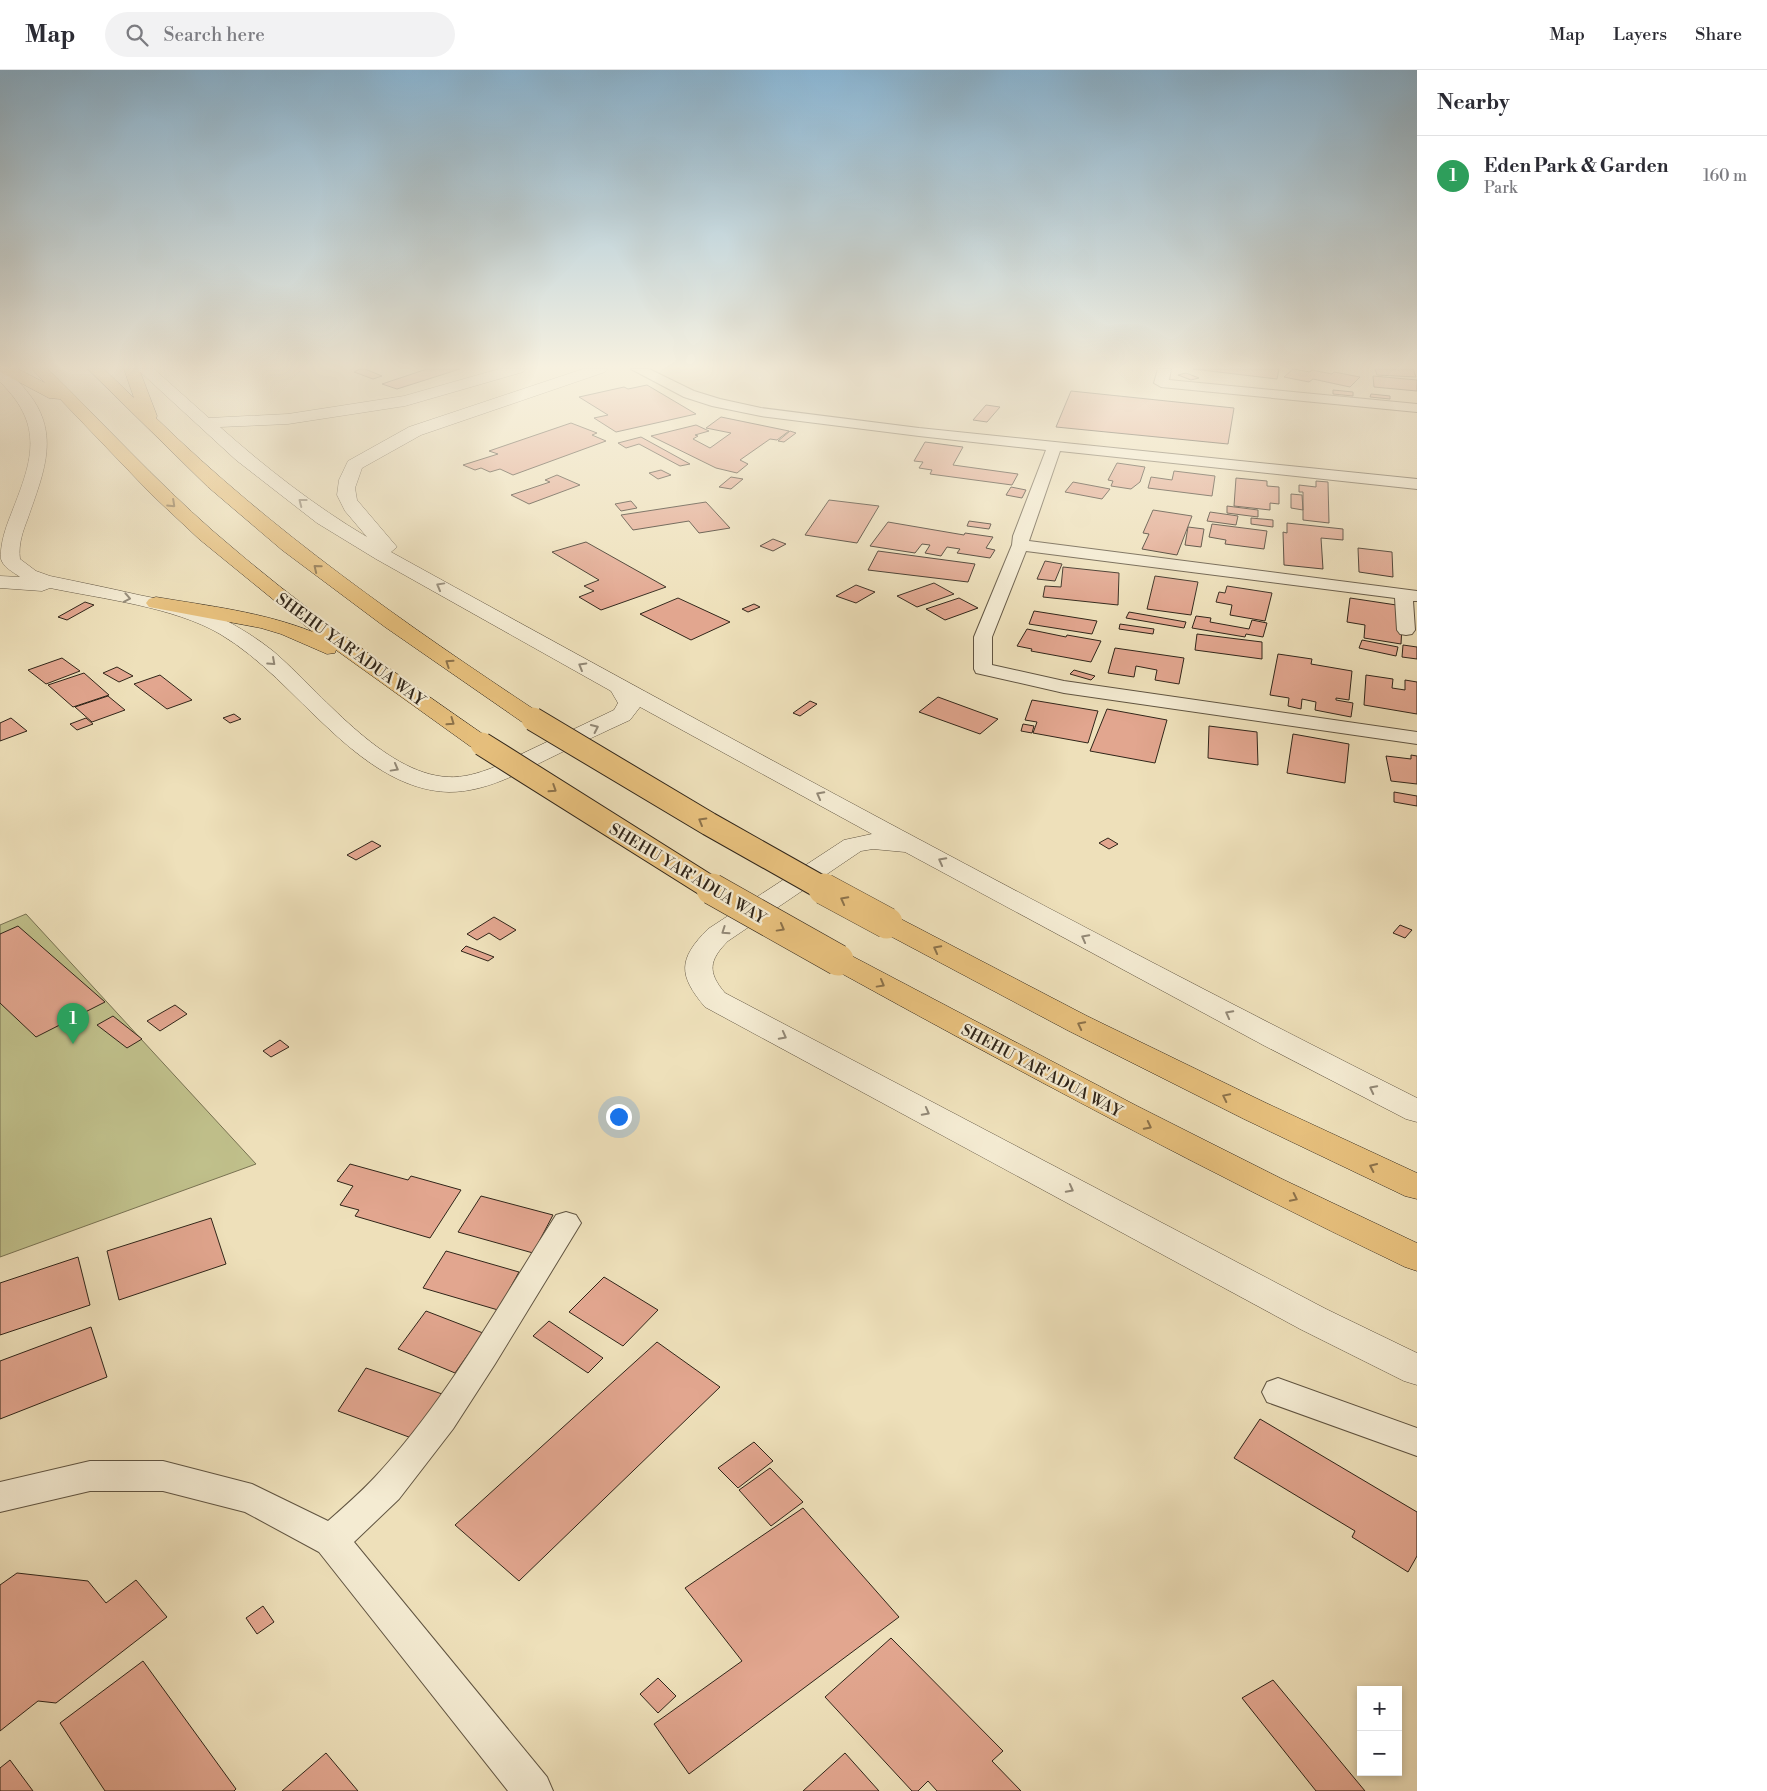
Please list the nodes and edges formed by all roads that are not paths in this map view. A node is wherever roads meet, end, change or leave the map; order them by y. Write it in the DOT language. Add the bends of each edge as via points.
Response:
graph roads {
  1 [pos="40,449"];
  2 [pos="119,449"];
  3 [pos="177,449"];
  4 [pos="234,449"];
  5 [pos="382,449"];
  6 [pos="1053,449"];
  7 [pos="1095,449"];
  8 [pos="1417,484"];
  9 [pos="26,497"];
  10 [pos="0,514"];
  11 [pos="359,516"];
  12 [pos="330,523"];
  13 [pos="1020,545"];
  14 [pos="405,566"];
  15 [pos="0,582"];
  16 [pos="79,589"];
  17 [pos="1410,595"];
  18 [pos="156,604"];
  19 [pos="1406,630"];
  20 [pos="619,687"];
  21 [pos="423,702"];
  22 [pos="1417,738"];
  23 [pos="914,846"];
  24 [pos="1417,1110"];
  25 [pos="1417,1187"];
  26 [pos="566,1223"];
  27 [pos="1417,1258"];
  28 [pos="1417,1370"];
  29 [pos="1278,1392"];
  30 [pos="1417,1442"];
  31 [pos="0,1497"];
  32 [pos="331,1541"];
  33 [pos="533,1791"];
  1 -- 9 [label="street"];
  2 -- 21 [label="highway, SHEHU YAR'ADUA WAY, one-way" via="168,500 284,601"];
  25 -- 3 [label="highway, one-way, bridge" via="1077,1023 786,869 666,800 533,719 389,622 254,518"];
  12 -- 4 [label="street, one-way"];
  5 -- 11 [label="street" via="354,465 347,485 346,497"];
  6 -- 13 [label="street"];
  7 -- 8 [label="street"];
  9 -- 10 [label="street"];
  9 -- 16 [label="street" via="9,543 11,562 29,575"];
  11 -- 12 [label="street"];
  11 -- 14 [label="street"];
  12 -- 14 [label="street"];
  13 -- 17 [label="street"];
  13 -- 22 [label="street" via="983,637 983,669 1064,687"];
  20 -- 14 [label="street, one-way"];
  15 -- 16 [label="street"];
  16 -- 18 [label="street, one-way"];
  17 -- 19 [label="street"];
  18 -- 20 [label="street, one-way" via="205,617 226,628 265,656 351,738 398,770 430,782 450,784 480,780 622,715 629,703"];
  18 -- 21 [label="highway" via="247,620 299,634"];
  23 -- 20 [label="street, one-way"];
  21 -- 27 [label="highway, SHEHU YAR'ADUA WAY, one-way, bridge" via="482,744 709,886 838,960 1172,1138"];
  24 -- 23 [label="street, one-way" via="1260,1031"];
  23 -- 28 [label="street, one-way" via="873,842 852,845 718,935 699,957 699,978 706,990 715,1000 1313,1319"];
  26 -- 32 [label="street" via="428,1437 393,1482"];
  29 -- 30 [label="street"];
  31 -- 32 [label="street" via="90,1476 163,1476 252,1499"];
  32 -- 33 [label="street"];
}
